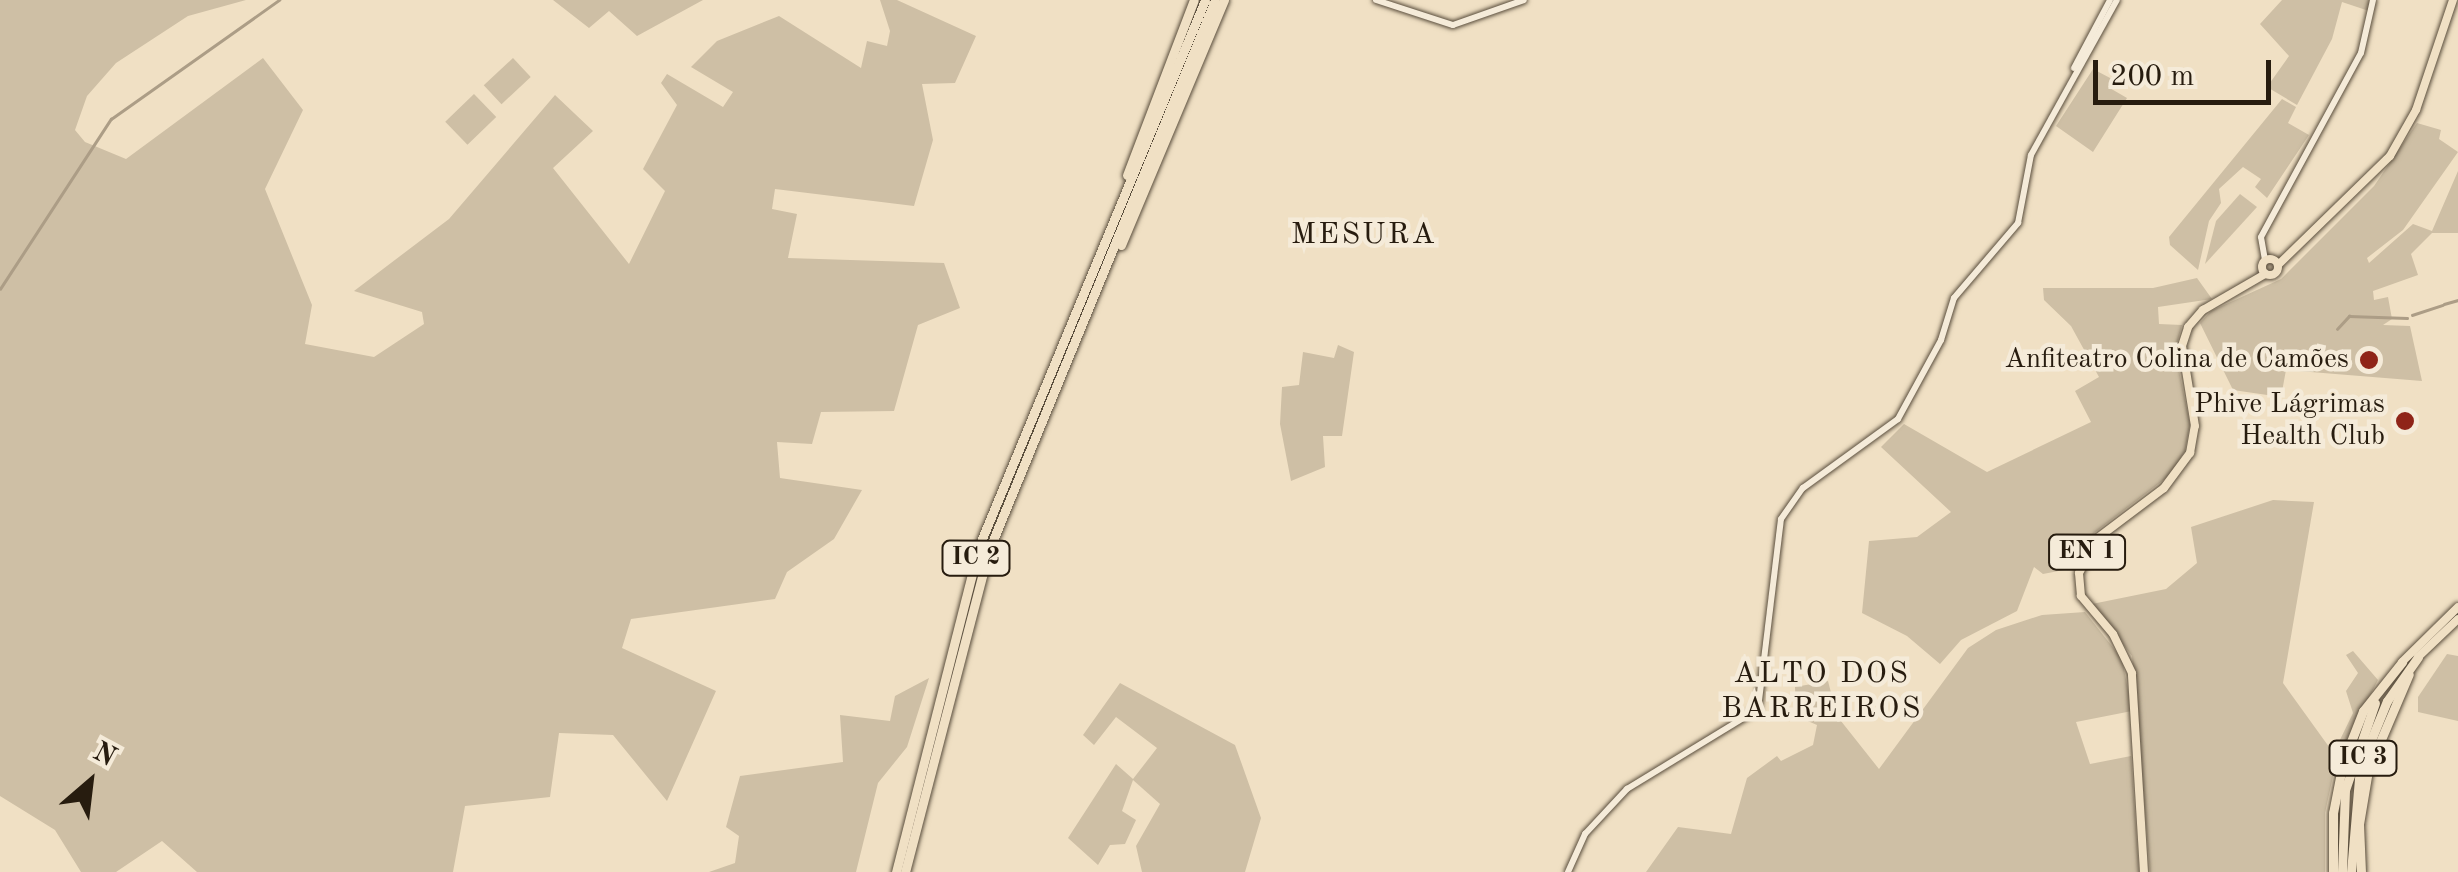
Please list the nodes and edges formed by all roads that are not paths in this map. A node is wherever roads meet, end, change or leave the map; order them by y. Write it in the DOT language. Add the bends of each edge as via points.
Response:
graph roads {
  1 [pos="1194,0"];
  2 [pos="1205,0"];
  3 [pos="1215,0"];
  4 [pos="1224,0"];
  5 [pos="1376,0"];
  6 [pos="1524,0"];
  7 [pos="2113,0"];
  8 [pos="2373,0"];
  9 [pos="2453,0"];
  10 [pos="1099,257"];
  11 [pos="2265,260"];
  12 [pos="2278,265"];
  13 [pos="2265,274"];
  14 [pos="1101,277"];
  15 [pos="2458,607"];
  16 [pos="2458,619"];
  17 [pos="2418,657"];
  18 [pos="2402,662"];
  19 [pos="2386,684"];
  20 [pos="896,872"];
  21 [pos="905,872"];
  22 [pos="1568,872"];
  23 [pos="2144,872"];
  24 [pos="2333,872"];
  25 [pos="2342,872"];
  26 [pos="2351,872"];
  27 [pos="2361,872"];
  1 -- 10 [label="highway"];
  2 -- 10 [label="highway, IC 2"];
  3 -- 14 [label="highway, IC 2"];
  4 -- 14 [label="highway" via="1150,180"];
  5 -- 6 [label="street" via="1454,26"];
  7 -- 22 [label="street" via="2031,155 2018,224 1954,298 1941,340 1898,419 1803,488 1782,518 1758,709 1627,789 1585,834"];
  8 -- 11 [label="street" via="2360,53 2261,237"];
  9 -- 12 [label="main road, EN 1" via="2416,110 2390,156"];
  10 -- 20 [label="highway, IC 2" via="980,546"];
  11 -- 12 [label="main road"];
  11 -- 13 [label="main road"];
  12 -- 13 [label="main road, EN 1" via="2274,274"];
  13 -- 23 [label="main road, EN 1" via="2203,310 2188,327 2182,346 2194,407 2190,453 2164,488 2098,536 2078,573 2082,596 2113,634 2132,673"];
  14 -- 21 [label="highway, IC 2" via="989,550"];
  15 -- 18 [label="main road"];
  16 -- 17 [label="main road"];
  17 -- 26 [label="highway, IC 3" via="2387,701 2360,767"];
  17 -- 27 [label="highway, IC 3" via="2368,770"];
  18 -- 19 [label="highway"];
  19 -- 24 [label="highway, IC 3" via="2364,711 2342,762"];
  19 -- 25 [label="highway, IC 3" via="2356,747 2345,790"];
}
